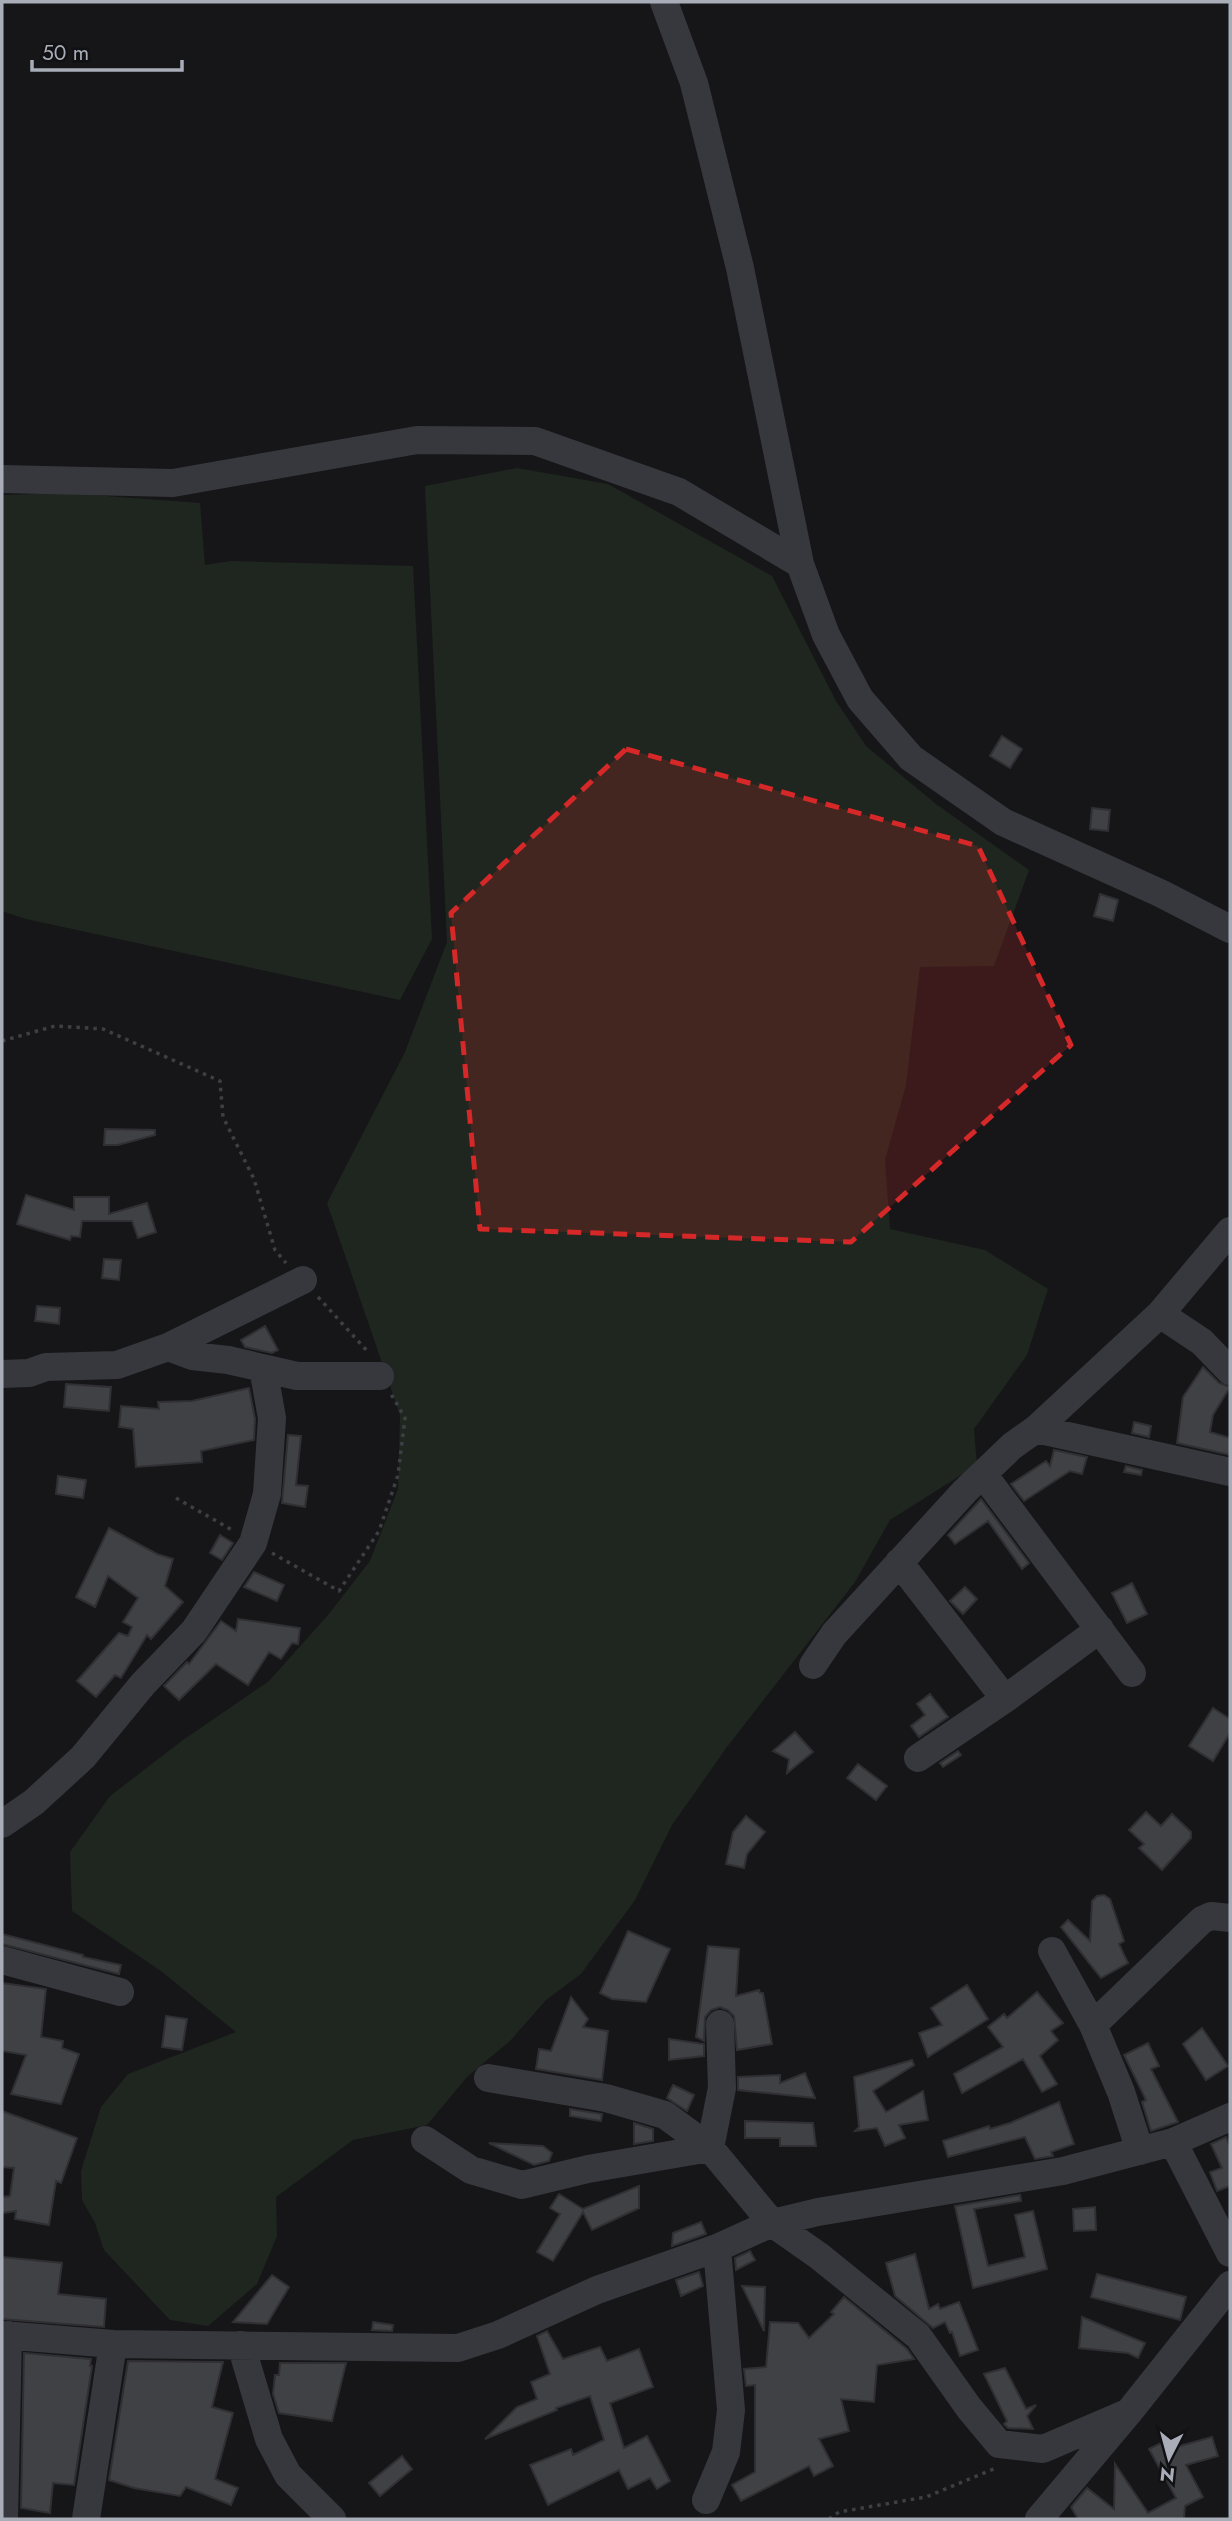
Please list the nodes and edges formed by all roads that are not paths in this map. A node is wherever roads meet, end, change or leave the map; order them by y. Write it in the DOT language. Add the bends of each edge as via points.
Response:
graph roads {
  1 [pos="664,2"];
  2 [pos="2,479"];
  3 [pos="800,564"];
  4 [pos="1230,929"];
  5 [pos="1227,1242"];
  6 [pos="303,1280"];
  7 [pos="1160,1314"];
  8 [pos="168,1347"];
  9 [pos="263,1368"];
  10 [pos="1230,1371"];
  11 [pos="2,1374"];
  12 [pos="380,1376"];
  13 [pos="1036,1429"];
  14 [pos="1230,1472"];
  15 [pos="983,1475"];
  16 [pos="899,1562"];
  17 [pos="1100,1629"];
  18 [pos="813,1665"];
  19 [pos="1132,1673"];
  20 [pos="1005,1699"];
  21 [pos="918,1758"];
  22 [pos="2,1824"];
  23 [pos="1230,1918"];
  24 [pos="1052,1951"];
  25 [pos="2,1960"];
  26 [pos="120,1992"];
  27 [pos="720,2024"];
  28 [pos="1093,2025"];
  29 [pos="488,2077"];
  30 [pos="1230,2117"];
  31 [pos="425,2140"];
  32 [pos="1173,2142"];
  33 [pos="710,2148"];
  34 [pos="1140,2151"];
  35 [pos="772,2223"];
  36 [pos="717,2248"];
  37 [pos="1230,2253"];
  38 [pos="1230,2285"];
  39 [pos="5,2335"];
  40 [pos="113,2344"];
  41 [pos="241,2345"];
  42 [pos="1129,2412"];
  43 [pos="706,2500"];
  44 [pos="4,2519"];
  45 [pos="86,2519"];
  46 [pos="332,2519"];
  47 [pos="1039,2519"];
  1 -- 3 [label="street" via="694,83 740,268"];
  2 -- 3 [label="street" via="173,483 416,440 535,441 678,492"];
  3 -- 4 [label="street" via="826,635 860,699 911,758 1003,822"];
  5 -- 7 [label="street"];
  6 -- 8 [label="street"];
  7 -- 10 [label="street" via="1202,1342"];
  7 -- 13 [label="street"];
  8 -- 9 [label="street" via="192,1356"];
  8 -- 11 [label="street" via="117,1365 46,1367"];
  9 -- 12 [label="street" via="297,1376"];
  9 -- 22 [label="street" via="272,1418 267,1493 253,1543 194,1631 83,1757"];
  13 -- 14 [label="street"];
  13 -- 15 [label="street"];
  15 -- 16 [label="street"];
  15 -- 17 [label="street"];
  16 -- 18 [label="street" via="834,1634"];
  16 -- 20 [label="street"];
  17 -- 19 [label="street"];
  17 -- 20 [label="street"];
  20 -- 21 [label="street"];
  23 -- 28 [label="street" via="1202,1920"];
  24 -- 28 [label="street"];
  25 -- 26 [label="street"];
  27 -- 33 [label="street" via="722,2088"];
  28 -- 34 [label="street" via="1122,2092"];
  29 -- 33 [label="street" via="606,2098 664,2115"];
  30 -- 32 [label="street"];
  31 -- 33 [label="street" via="471,2170 522,2185 588,2168"];
  32 -- 34 [label="street"];
  32 -- 37 [label="street"];
  33 -- 35 [label="street"];
  34 -- 35 [label="street" via="1063,2171"];
  35 -- 36 [label="street"];
  35 -- 42 [label="street" via="918,2336 999,2444 1043,2449"];
  36 -- 41 [label="street" via="597,2290 458,2348"];
  36 -- 43 [label="street" via="731,2410 726,2452"];
  38 -- 42 [label="street"];
  39 -- 40 [label="street"];
  39 -- 44 [label="street"];
  40 -- 41 [label="street"];
  40 -- 45 [label="street"];
  41 -- 46 [label="street" via="269,2440 288,2475"];
  42 -- 47 [label="street"];
}
